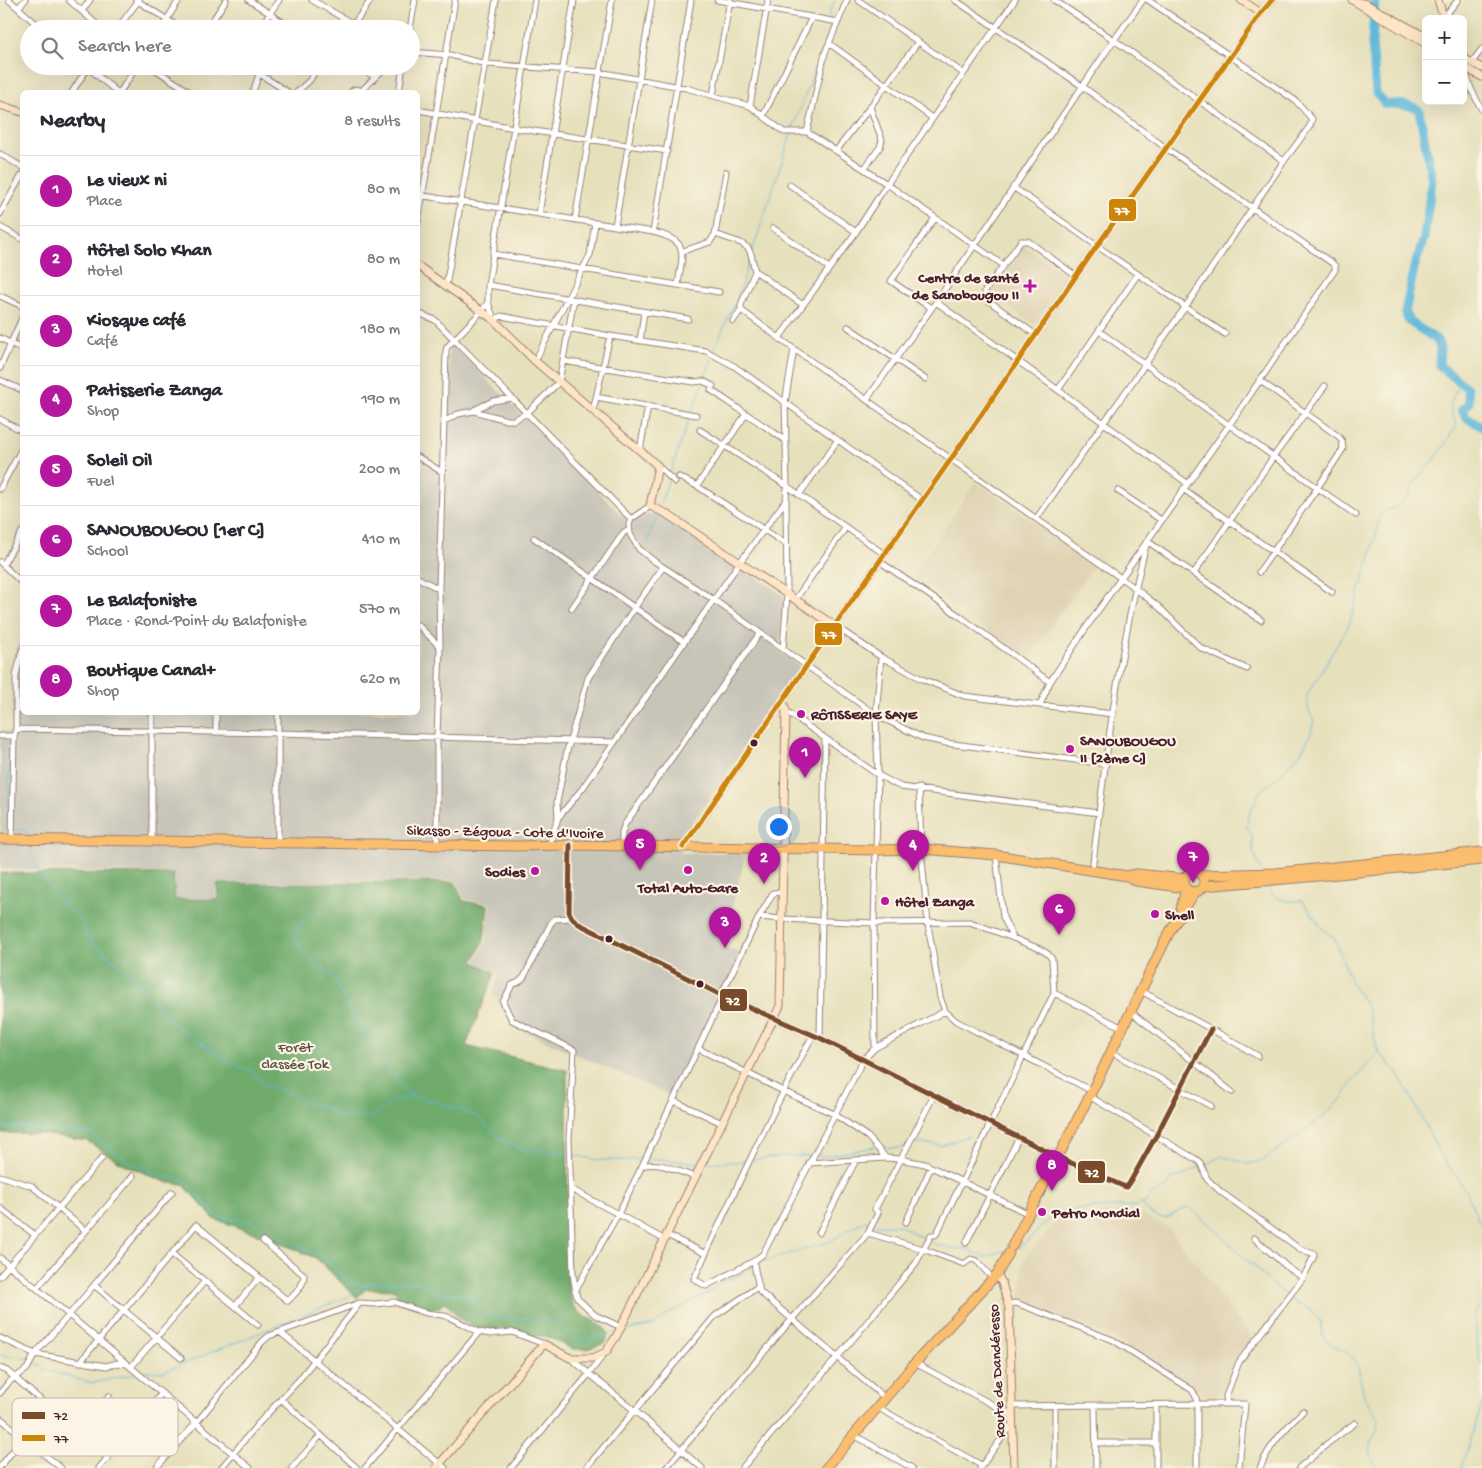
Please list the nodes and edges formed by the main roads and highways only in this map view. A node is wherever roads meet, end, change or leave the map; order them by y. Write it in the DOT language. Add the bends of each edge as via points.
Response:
graph roads {
  1 [pos="0,839"];
  2 [pos="1482,852"];
  3 [pos="1482,860"];
  4 [pos="1308,873"];
  5 [pos="1202,876"];
  6 [pos="1257,878"];
  7 [pos="1185,883"];
  8 [pos="1199,889"];
  9 [pos="1180,915"];
  10 [pos="826,1468"];
  1 -- 7 [label="highway, Sikasso - Zégoua - Cote d'Ivoire" via="921,849 996,855"];
  2 -- 4 [label="highway"];
  3 -- 4 [label="highway"];
  4 -- 6 [label="highway"];
  5 -- 6 [label="highway"];
  5 -- 7 [label="highway" via="1194,872 1188,874"];
  5 -- 8 [label="highway" via="1204,881"];
  6 -- 8 [label="highway"];
  7 -- 8 [label="highway" via="1190,891"];
  7 -- 9 [label="highway"];
  8 -- 9 [label="highway"];
  9 -- 10 [label="highway" via="995,1276 915,1363"];
}
